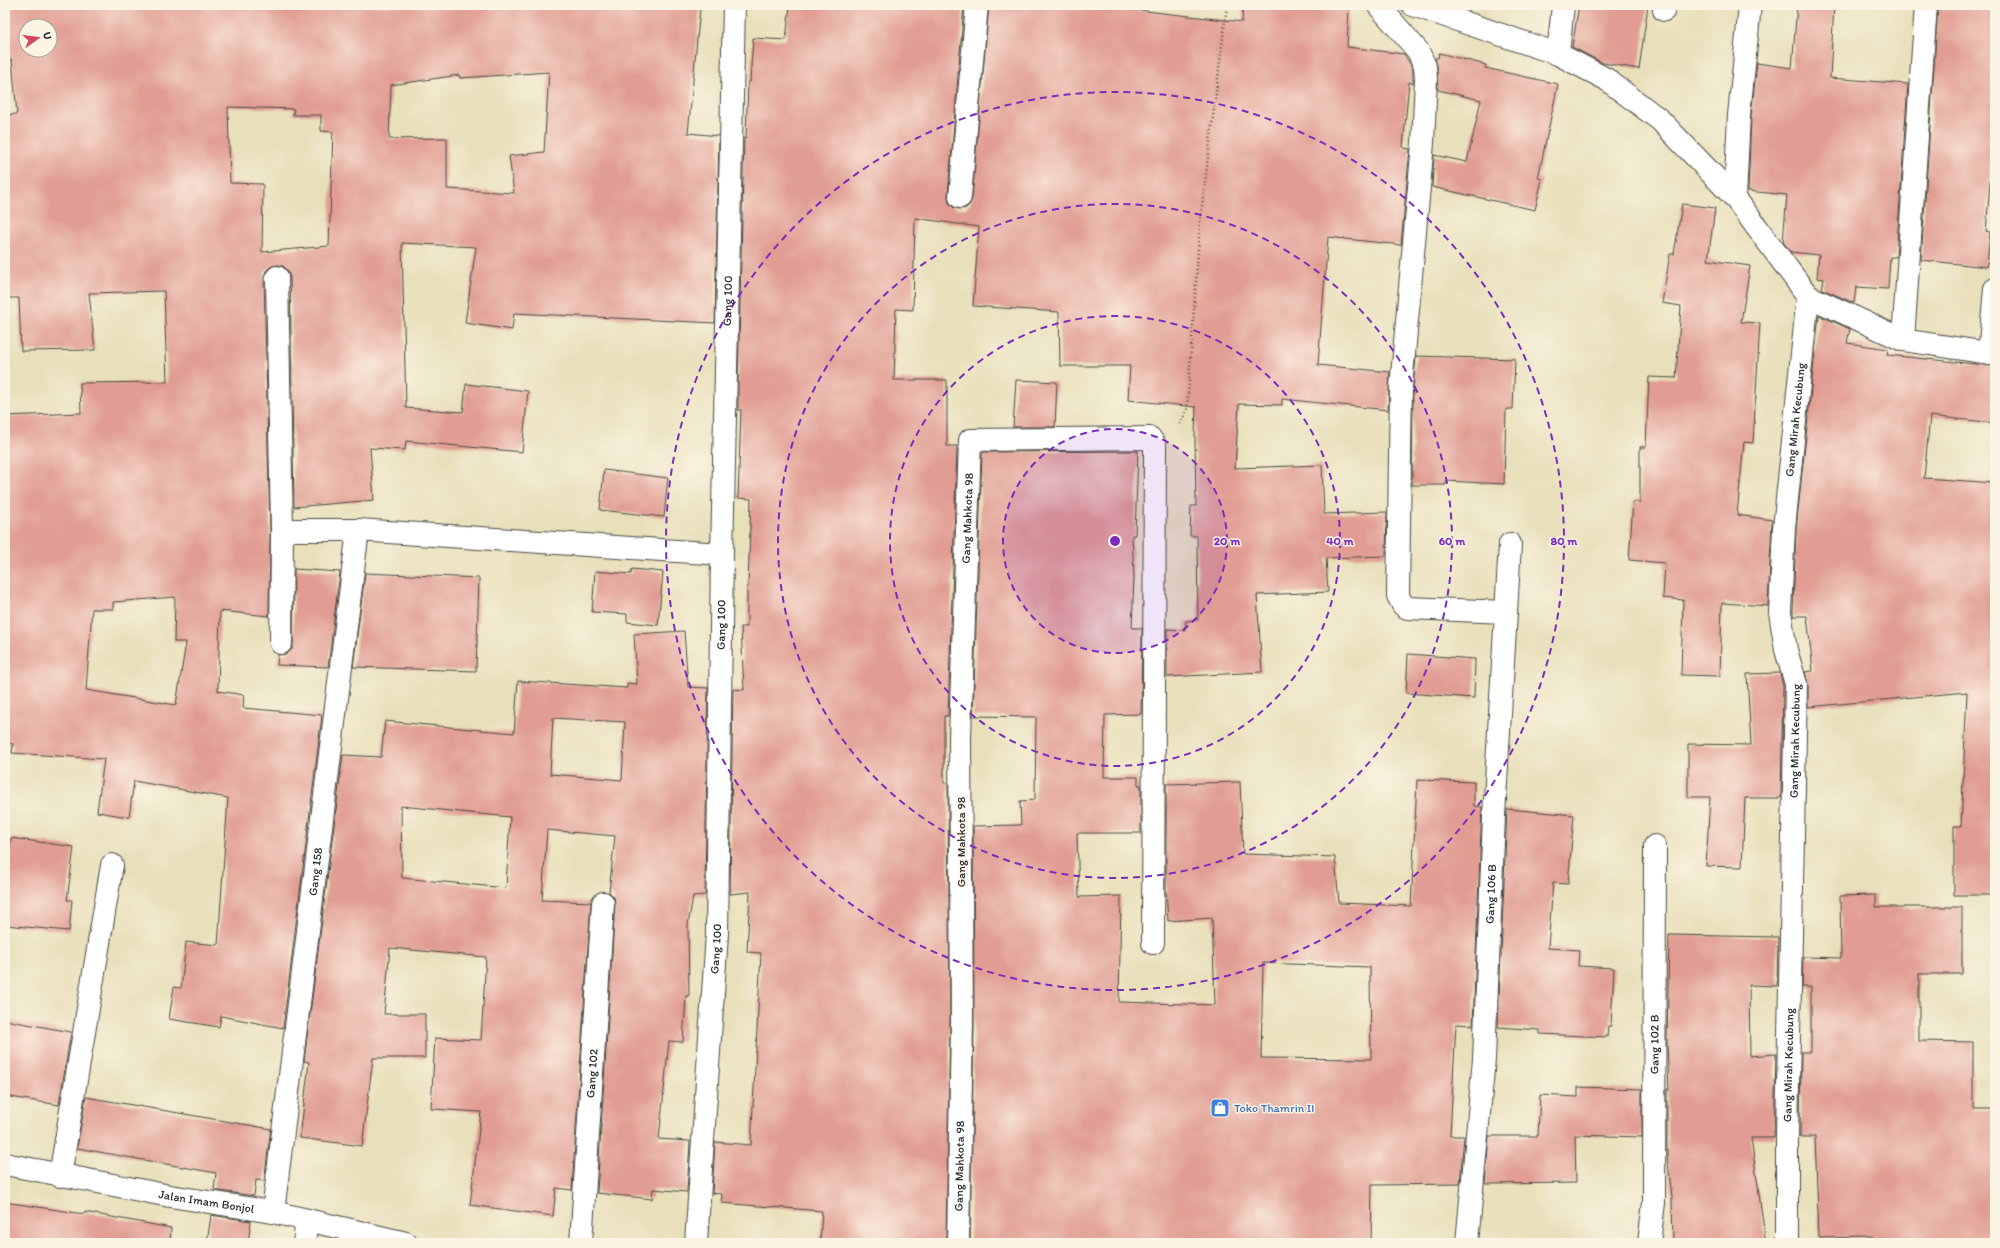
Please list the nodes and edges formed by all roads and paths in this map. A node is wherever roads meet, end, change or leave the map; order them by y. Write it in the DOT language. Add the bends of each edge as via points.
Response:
graph roads {
  1 [pos="732,5"];
  2 [pos="978,5"];
  3 [pos="1226,5"];
  4 [pos="1378,5"];
  5 [pos="1413,5"];
  6 [pos="1563,5"];
  7 [pos="1750,5"];
  8 [pos="1926,5"];
  9 [pos="1558,54"];
  10 [pos="960,197"];
  11 [pos="1735,198"];
  12 [pos="278,276"];
  13 [pos="1995,289"];
  14 [pos="1808,296"];
  15 [pos="1903,340"];
  16 [pos="1992,354"];
  17 [pos="1155,444"];
  18 [pos="282,530"];
  19 [pos="358,530"];
  20 [pos="1510,544"];
  21 [pos="722,554"];
  22 [pos="1506,612"];
  23 [pos="281,643"];
  24 [pos="1655,846"];
  25 [pos="112,865"];
  26 [pos="603,903"];
  27 [pos="1153,943"];
  28 [pos="5,1164"];
  29 [pos="60,1176"];
  30 [pos="273,1212"];
  31 [pos="306,1220"];
  32 [pos="304,1243"];
  33 [pos="406,1243"];
  34 [pos="581,1243"];
  35 [pos="696,1243"];
  36 [pos="958,1243"];
  37 [pos="1467,1243"];
  38 [pos="1649,1243"];
  39 [pos="1787,1243"];
  1 -- 21 [label="main road, Gang 100"];
  2 -- 10 [label="main road"];
  3 -- 17 [label="path" via="1200,222 1188,410 1176,432"];
  4 -- 22 [label="main road" via="1418,51 1425,66 1426,79 1423,143 1401,387 1398,596 1407,608"];
  5 -- 9 [label="main road"];
  6 -- 9 [label="main road"];
  7 -- 11 [label="main road" via="1739,115"];
  8 -- 15 [label="main road"];
  9 -- 11 [label="main road" via="1606,79 1660,120"];
  11 -- 14 [label="main road"];
  12 -- 18 [label="main road"];
  13 -- 16 [label="main road"];
  14 -- 15 [label="main road"];
  14 -- 39 [label="main road, Gang Mirah Kecubung" via="1784,528 1780,612 1786,650 1796,684"];
  15 -- 16 [label="main road"];
  17 -- 27 [label="main road"];
  17 -- 36 [label="main road, Gang Mahkota 98" via="1150,438 970,440 960,737 962,1023"];
  18 -- 19 [label="main road"];
  18 -- 23 [label="main road"];
  19 -- 21 [label="main road"];
  19 -- 30 [label="main road, Gang 158"];
  20 -- 22 [label="main road, Gang 106 B"];
  21 -- 35 [label="main road, Gang 100" via="718,934"];
  22 -- 37 [label="main road, Gang 106 B" via="1484,1059"];
  24 -- 38 [label="main road, Gang 102 B" via="1654,1203"];
  25 -- 29 [label="main road"];
  26 -- 34 [label="main road, Gang 102"];
  28 -- 29 [label="main road, Jalan Imam Bonjol"];
  29 -- 30 [label="main road, Jalan Imam Bonjol"];
  30 -- 31 [label="main road, Jalan Imam Bonjol"];
  31 -- 32 [label="main road"];
  31 -- 33 [label="main road, Jalan Imam Bonjol"];
}
